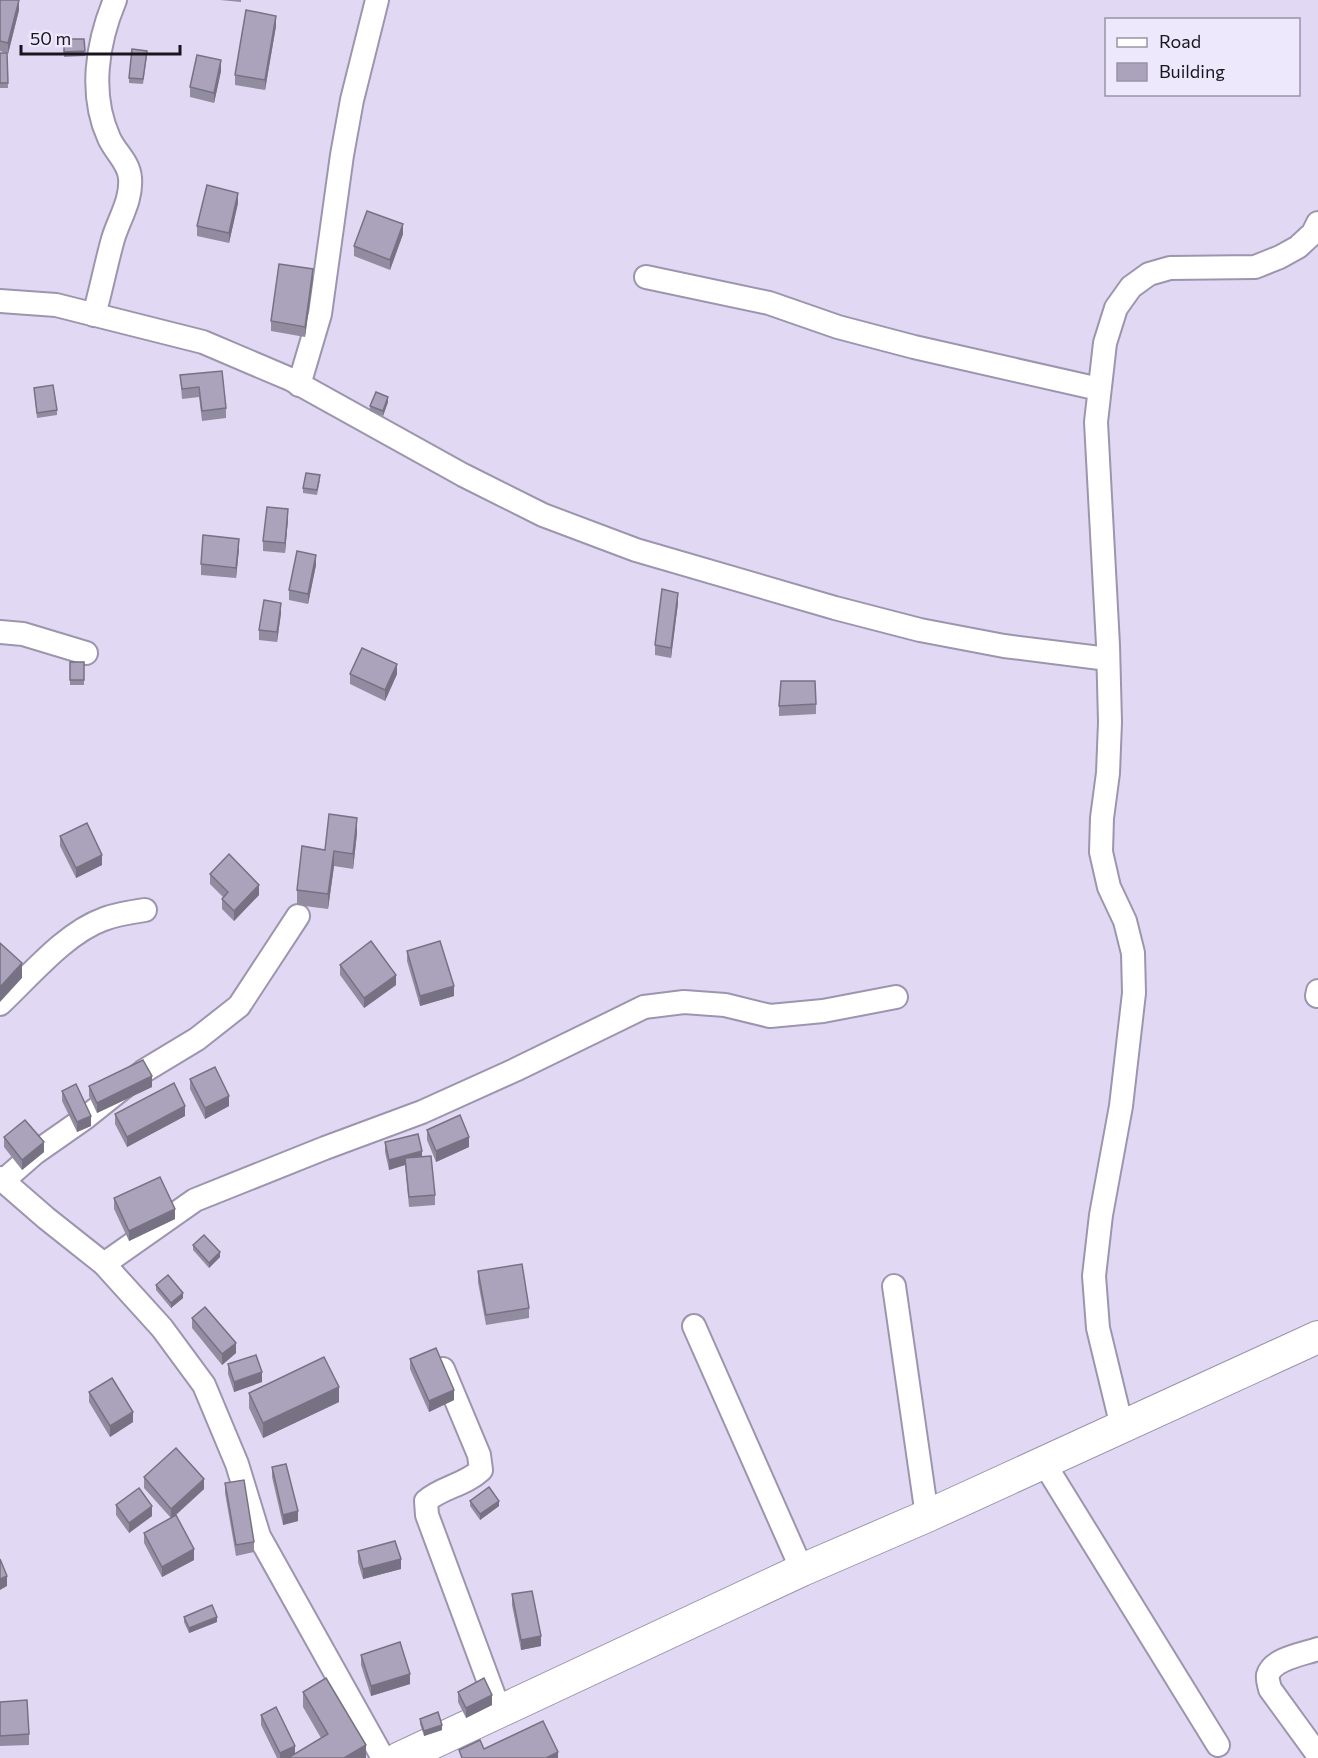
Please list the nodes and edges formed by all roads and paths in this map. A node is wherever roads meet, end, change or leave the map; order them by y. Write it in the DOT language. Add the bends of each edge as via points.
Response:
graph roads {
  1 [pos="115,0"];
  2 [pos="377,0"];
  3 [pos="1314,238"];
  4 [pos="646,277"];
  5 [pos="0,301"];
  6 [pos="94,315"];
  7 [pos="299,384"];
  8 [pos="1100,389"];
  9 [pos="0,632"];
  10 [pos="86,653"];
  11 [pos="1108,659"];
  12 [pos="145,910"];
  13 [pos="298,916"];
  14 [pos="896,997"];
  15 [pos="0,1004"];
  16 [pos="2,1179"];
  17 [pos="104,1264"];
  18 [pos="894,1286"];
  19 [pos="693,1326"];
  20 [pos="1318,1336"];
  21 [pos="440,1362"];
  22 [pos="1122,1427"];
  23 [pos="1044,1463"];
  24 [pos="927,1516"];
  25 [pos="801,1570"];
  26 [pos="1318,1649"];
  27 [pos="500,1712"];
  28 [pos="1218,1745"];
  29 [pos="1318,1755"];
  30 [pos="383,1758"];
  31 [pos="400,1758"];
  1 -- 6 [label="street" via="101,42 97,81 103,124 127,165 130,178 128,198"];
  2 -- 7 [label="street" via="342,154 320,314"];
  3 -- 8 [label="street" via="1255,267 1170,268 1149,274 1131,287 1116,308 1105,343"];
  4 -- 8 [label="street" via="770,303 838,327 914,347"];
  5 -- 6 [label="street" via="56,306"];
  6 -- 7 [label="street" via="203,342"];
  7 -- 11 [label="street" via="543,515 636,550 921,630 1004,646"];
  8 -- 11 [label="street" via="1095,422"];
  9 -- 10 [label="street" via="23,634"];
  11 -- 22 [label="street" via="1110,722 1101,852 1133,953 1134,993 1094,1276 1098,1328"];
  12 -- 15 [label="street" via="122,913 81,931"];
  13 -- 16 [label="street" via="239,1006 197,1039 144,1071"];
  14 -- 17 [label="street" via="770,1016 715,1004 684,1002 644,1007 422,1112 195,1200"];
  16 -- 17 [label="street"];
  17 -- 30 [label="street" via="162,1328 204,1385 237,1464 260,1536"];
  18 -- 24 [label="street"];
  19 -- 25 [label="street"];
  20 -- 22 [label="street"];
  21 -- 27 [label="street" via="479,1455 481,1470 472,1479 434,1494 426,1501 427,1515"];
  22 -- 23 [label="street"];
  23 -- 24 [label="street"];
  23 -- 28 [label="street"];
  24 -- 25 [label="street"];
  25 -- 27 [label="street"];
  26 -- 29 [label="street" via="1280,1662 1267,1677 1270,1689"];
  27 -- 31 [label="street"];
}
